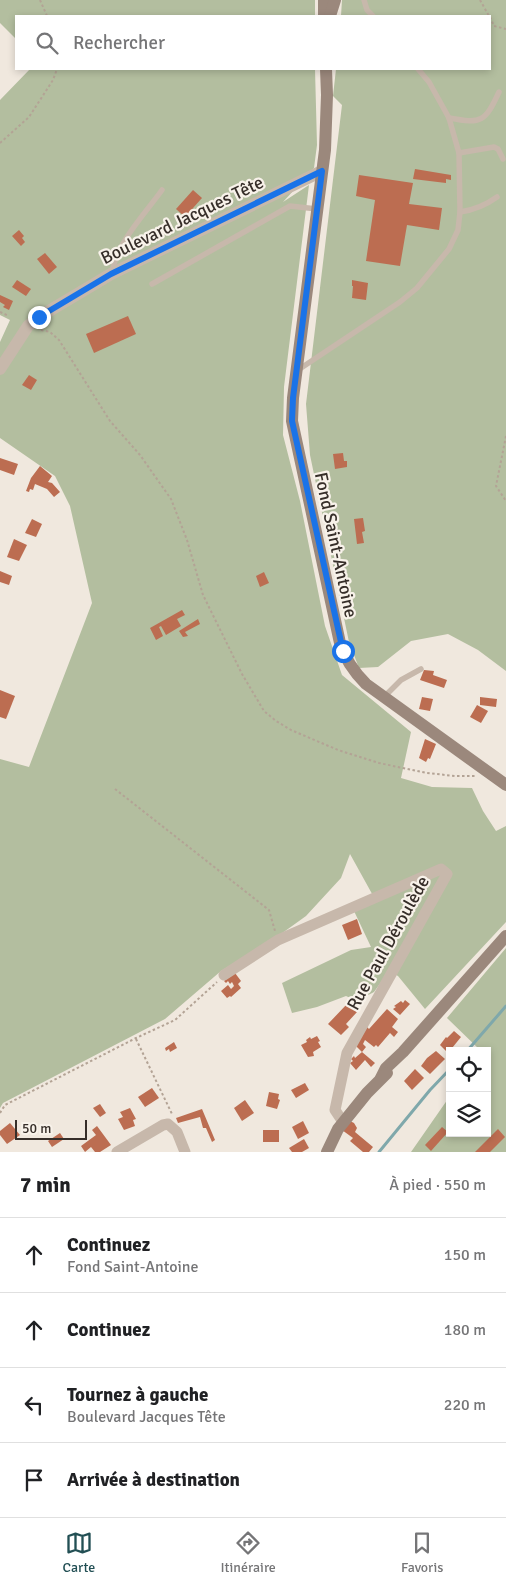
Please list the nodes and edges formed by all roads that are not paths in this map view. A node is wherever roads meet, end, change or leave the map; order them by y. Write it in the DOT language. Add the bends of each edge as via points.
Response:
graph roads {
  1 [pos="324,0"];
  2 [pos="335,0"];
  3 [pos="364,0"];
  4 [pos="324,15"];
  5 [pos="330,15"];
  6 [pos="372,15"];
  7 [pos="326,70"];
  8 [pos="419,70"];
  9 [pos="499,92"];
  10 [pos="449,118"];
  11 [pos="459,153"];
  12 [pos="503,159"];
  13 [pos="322,171"];
  14 [pos="162,190"];
  15 [pos="497,196"];
  16 [pos="317,209"];
  17 [pos="460,212"];
  18 [pos="111,274"];
  19 [pos="152,284"];
  20 [pos="0,369"];
  21 [pos="296,371"];
  22 [pos="421,669"];
  23 [pos="384,697"];
  24 [pos="506,785"];
  25 [pos="506,936"];
  26 [pos="224,975"];
  27 [pos="341,1119"];
  28 [pos="117,1152"];
  29 [pos="185,1152"];
  30 [pos="327,1152"];
  1 -- 4 [label="main road"];
  2 -- 5 [label="main road"];
  3 -- 6 [label="lane" via="366,10"];
  7 -- 13 [label="main road, Fond Saint-Antoine"];
  8 -- 10 [label="lane"];
  9 -- 10 [label="lane" via="483,118 472,122"];
  10 -- 11 [label="lane"];
  11 -- 12 [label="lane" via="494,147"];
  11 -- 17 [label="lane"];
  13 -- 16 [label="main road, Fond Saint-Antoine"];
  13 -- 18 [label="street, Boulevard Jacques Tête"];
  14 -- 18 [label="lane" via="121,246"];
  15 -- 17 [label="lane" via="488,204"];
  16 -- 19 [label="lane" via="290,206"];
  16 -- 21 [label="main road, Fond Saint-Antoine"];
  17 -- 21 [label="lane" via="458,230 449,249 417,288"];
  18 -- 20 [label="street, Boulevard Jacques Tête" via="28,326"];
  21 -- 23 [label="main road, Fond Saint-Antoine" via="292,408 294,433 343,651 360,678"];
  22 -- 23 [label="lane" via="401,680"];
  23 -- 24 [label="main road, Fond Saint-Antoine"];
  25 -- 27 [label="main road" via="399,1060"];
  26 -- 27 [label="street, Rue Paul Déroulède" via="278,940 441,868 447,874 347,1053 336,1108"];
  27 -- 30 [label="main road"];
  28 -- 29 [label="street" via="168,1124 177,1132"];
}
